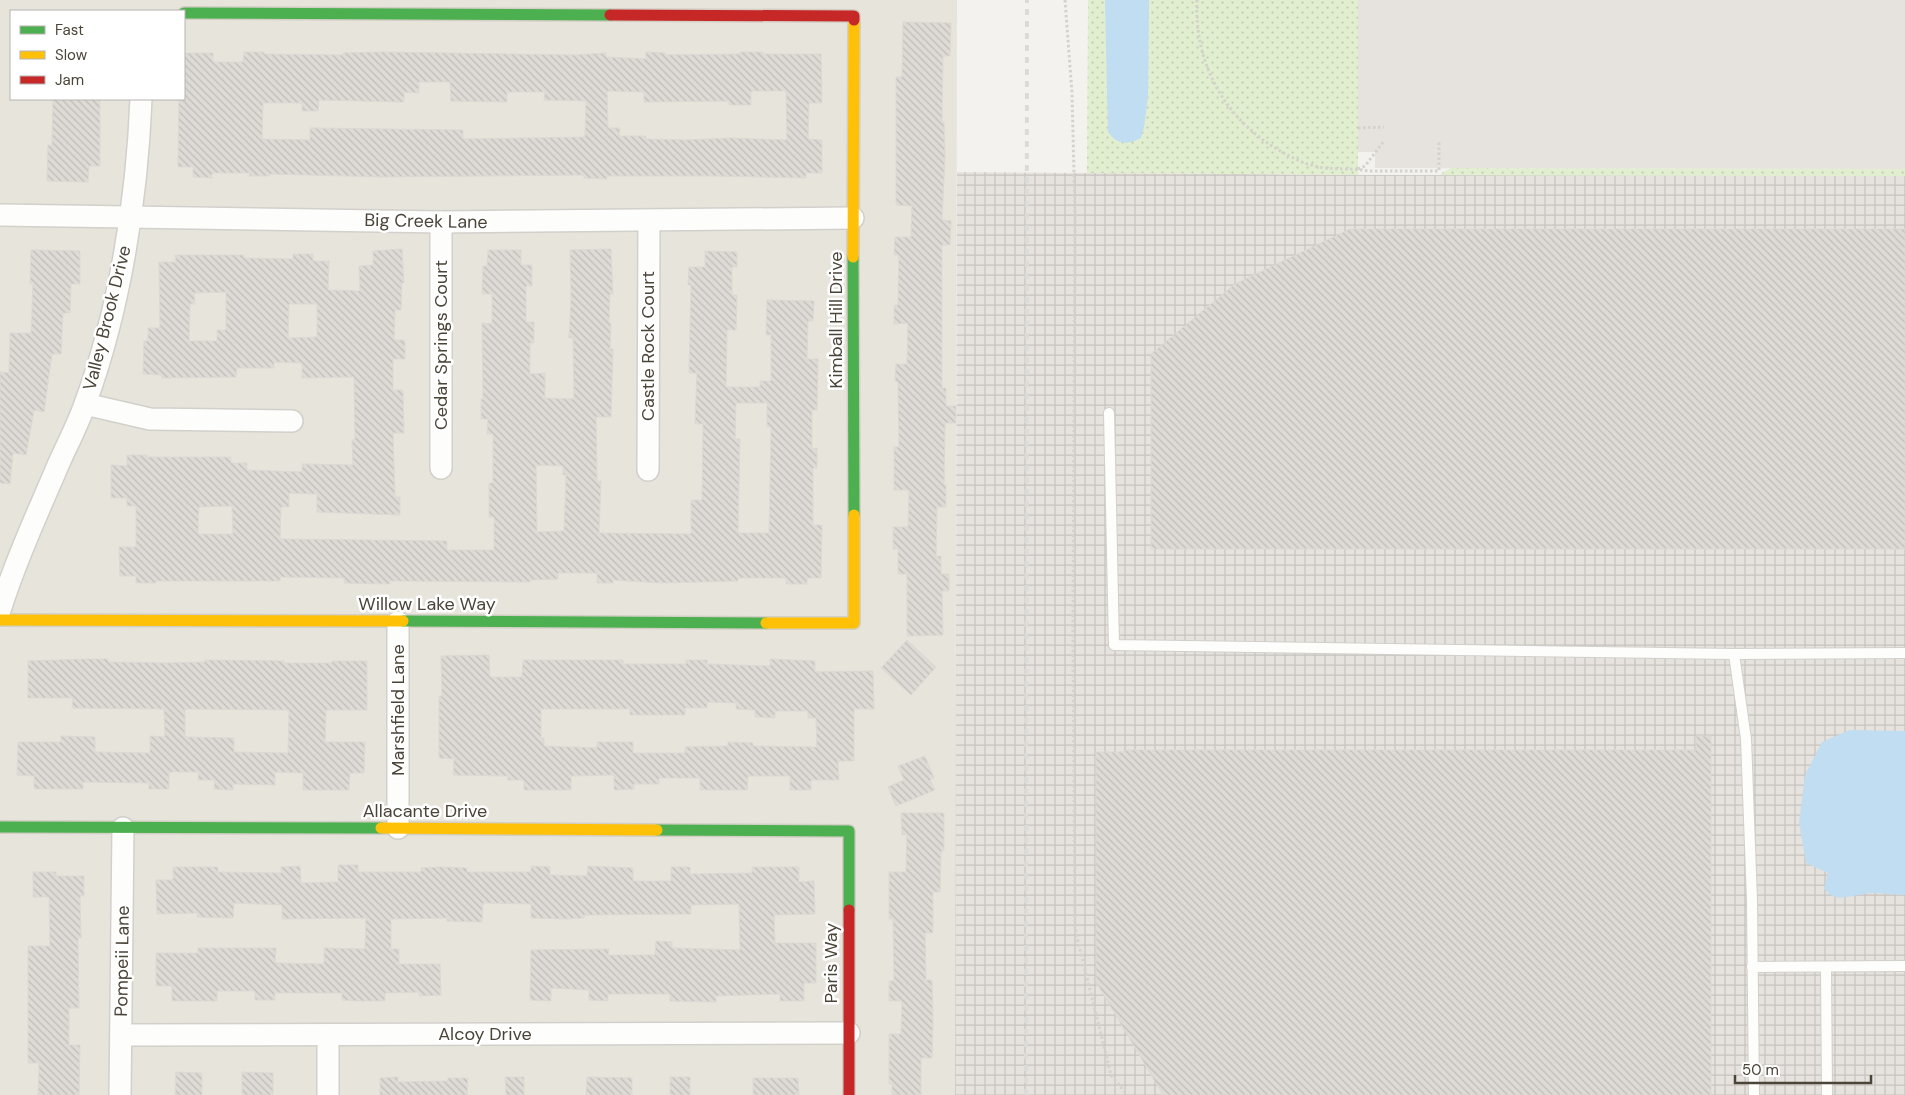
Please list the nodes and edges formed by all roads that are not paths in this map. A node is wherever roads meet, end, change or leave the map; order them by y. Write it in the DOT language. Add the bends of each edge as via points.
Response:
graph roads {
  1 [pos="425,7"];
  2 [pos="185,13"];
  3 [pos="141,100"];
  4 [pos="0,216"];
  5 [pos="131,216"];
  6 [pos="853,218"];
  7 [pos="649,221"];
  8 [pos="441,222"];
  9 [pos="85,404"];
  10 [pos="1109,414"];
  11 [pos="292,421"];
  12 [pos="441,468"];
  13 [pos="648,470"];
  14 [pos="0,610"];
  15 [pos="0,620"];
  16 [pos="398,622"];
  17 [pos="854,623"];
  18 [pos="1905,653"];
  19 [pos="1734,654"];
  20 [pos="0,827"];
  21 [pos="123,828"];
  22 [pos="398,828"];
  23 [pos="849,831"];
  24 [pos="1905,966"];
  25 [pos="1752,967"];
  26 [pos="1826,967"];
  27 [pos="849,1033"];
  28 [pos="328,1035"];
  29 [pos="121,1036"];
  30 [pos="120,1095"];
  31 [pos="328,1095"];
  32 [pos="849,1095"];
  33 [pos="1754,1095"];
  34 [pos="1827,1095"];
  1 -- 2 [label="street"];
  1 -- 6 [label="street, Kimball Hill Drive" via="854,16"];
  3 -- 5 [label="street, Valley Brook Drive"];
  4 -- 5 [label="street, Big Creek Lane"];
  5 -- 8 [label="street, Big Creek Lane"];
  5 -- 9 [label="street, Valley Brook Drive" via="110,324"];
  6 -- 7 [label="street, Big Creek Lane"];
  6 -- 17 [label="street, Kimball Hill Drive"];
  7 -- 8 [label="street, Big Creek Lane"];
  7 -- 13 [label="street, Castle Rock Court"];
  8 -- 12 [label="street, Cedar Springs Court"];
  9 -- 11 [label="street" via="150,419"];
  9 -- 14 [label="street, Valley Brook Drive" via="16,561"];
  10 -- 19 [label="lane" via="1114,645"];
  15 -- 16 [label="street, Willow Lake Way"];
  16 -- 17 [label="street, Willow Lake Way"];
  16 -- 22 [label="street, Marshfield Lane"];
  18 -- 19 [label="lane"];
  19 -- 25 [label="lane" via="1746,738"];
  20 -- 21 [label="street, Allacante Drive"];
  21 -- 22 [label="street, Allacante Drive"];
  21 -- 29 [label="street, Pompeii Lane"];
  22 -- 23 [label="street, Allacante Drive"];
  23 -- 27 [label="street, Paris Way"];
  24 -- 26 [label="lane"];
  25 -- 26 [label="lane"];
  25 -- 33 [label="lane"];
  26 -- 34 [label="lane"];
  27 -- 28 [label="street, Alcoy Drive"];
  27 -- 32 [label="street, Paris Way"];
  28 -- 29 [label="street, Alcoy Drive"];
  28 -- 31 [label="street"];
  29 -- 30 [label="street, Pompeii Lane"];
}
